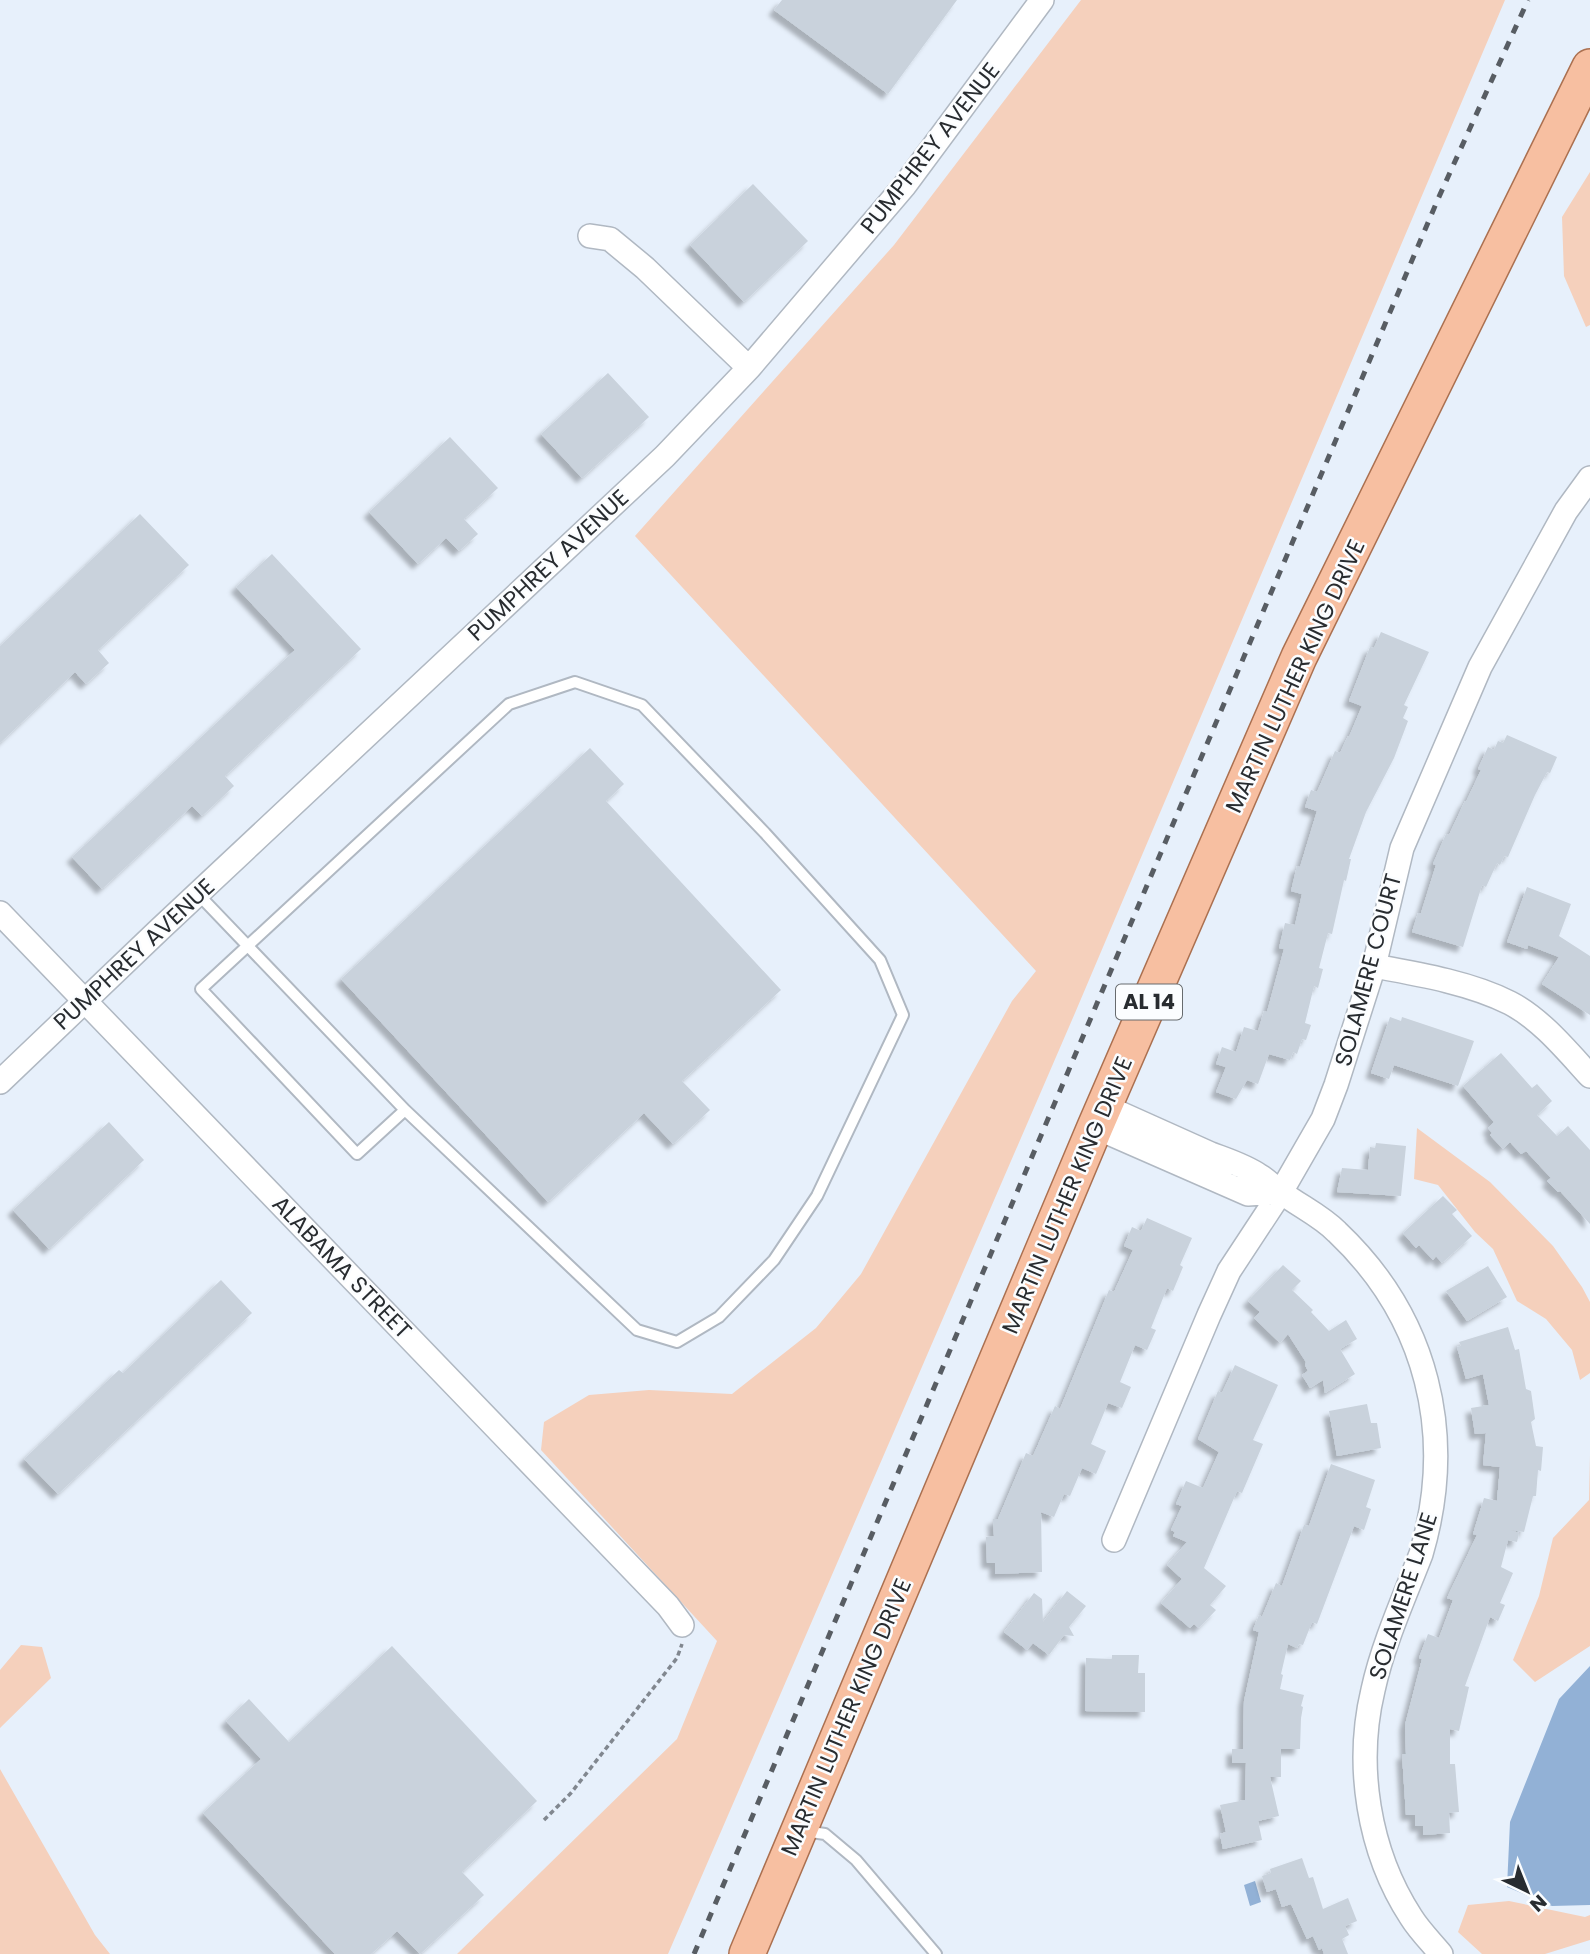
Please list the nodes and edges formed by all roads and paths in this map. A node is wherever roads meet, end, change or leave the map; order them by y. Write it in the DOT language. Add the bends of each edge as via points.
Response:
graph roads {
  1 [pos="1042,0"];
  2 [pos="1590,68"];
  3 [pos="590,236"];
  4 [pos="749,368"];
  5 [pos="1590,478"];
  6 [pos="198,894"];
  7 [pos="0,913"];
  8 [pos="247,947"];
  9 [pos="1374,966"];
  10 [pos="85,1000"];
  11 [pos="1590,1076"];
  12 [pos="0,1082"];
  13 [pos="405,1110"];
  14 [pos="1100,1116"];
  15 [pos="1281,1192"];
  16 [pos="1114,1540"];
  17 [pos="682,1625"];
  18 [pos="544,1820"];
  19 [pos="798,1830"];
  20 [pos="747,1954"];
  21 [pos="936,1954"];
  22 [pos="1441,1954"];
  1 -- 4 [label="street, PUMPHREY AVENUE" via="905,186"];
  2 -- 14 [label="main road, MARTIN LUTHER KING DRIVE / AL 14" via="1299,657"];
  3 -- 4 [label="street" via="610,239 627,253"];
  4 -- 6 [label="street, PUMPHREY AVENUE" via="665,456"];
  5 -- 9 [label="street, SOLAMERE COURT" via="1566,511 1479,667 1416,812 1396,869"];
  6 -- 8 [label="lane"];
  6 -- 10 [label="street, PUMPHREY AVENUE"];
  7 -- 10 [label="street, ALABAMA STREET"];
  8 -- 13 [label="lane"];
  8 -- 13 [label="lane" via="201,989 357,1154"];
  8 -- 13 [label="lane" via="509,704 575,682 642,705 880,960 903,1015 817,1196 774,1260 719,1317 677,1342 637,1331"];
  9 -- 11 [label="street" via="1512,1004 1540,1025"];
  9 -- 15 [label="street, SOLAMERE COURT" via="1323,1119"];
  10 -- 12 [label="street, PUMPHREY AVENUE"];
  10 -- 17 [label="street, ALABAMA STREET"];
  14 -- 15 [label="street, SOLAMERE LANE" via="1259,1174"];
  14 -- 19 [label="main road, MARTIN LUTHER KING DRIVE / AL 14"];
  15 -- 16 [label="street, SOLAMERE COURT" via="1229,1271"];
  15 -- 22 [label="street, SOLAMERE LANE" via="1335,1230 1377,1275 1416,1346 1431,1393 1437,1452 1430,1521 1373,1687 1364,1755 1373,1827 1390,1876 1411,1917"];
  17 -- 18 [label="path" via="677,1658 571,1793"];
  19 -- 20 [label="main road, MARTIN LUTHER KING DRIVE / AL 14"];
  19 -- 21 [label="lane" via="825,1834 856,1860"];
}
